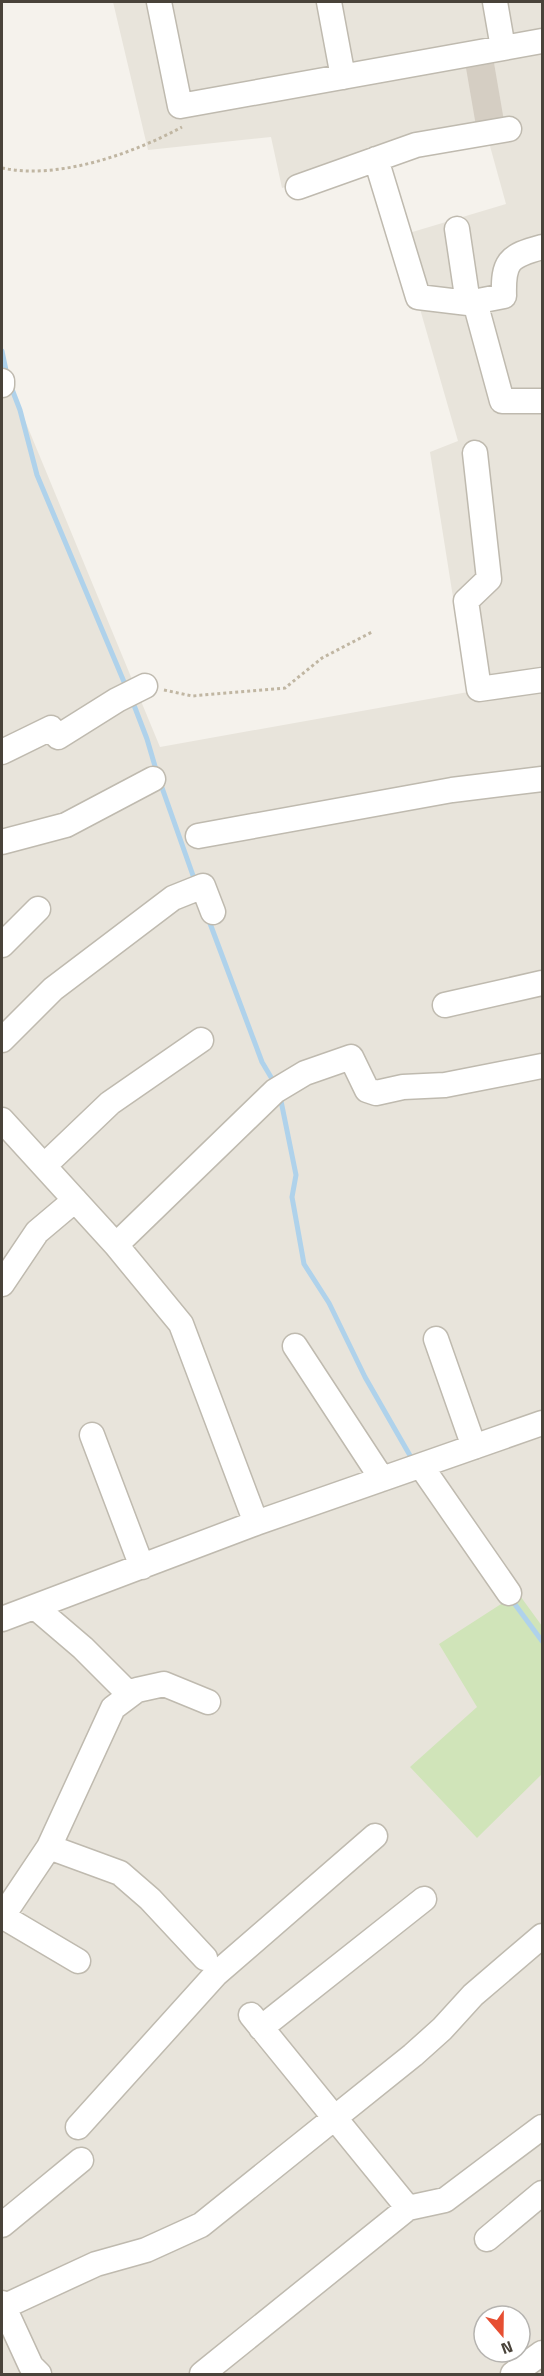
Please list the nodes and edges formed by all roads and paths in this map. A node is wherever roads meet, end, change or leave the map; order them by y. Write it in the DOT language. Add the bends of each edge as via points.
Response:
graph roads {
  1 [pos="159,2"];
  2 [pos="329,2"];
  3 [pos="495,2"];
  4 [pos="543,41"];
  5 [pos="503,48"];
  6 [pos="343,77"];
  7 [pos="188,124"];
  8 [pos="508,129"];
  9 [pos="376,159"];
  10 [pos="2,168"];
  11 [pos="298,187"];
  12 [pos="457,229"];
  13 [pos="543,247"];
  14 [pos="472,303"];
  15 [pos="2,381"];
  16 [pos="2,385"];
  17 [pos="543,401"];
  18 [pos="475,453"];
  19 [pos="372,632"];
  20 [pos="543,680"];
  21 [pos="135,691"];
  22 [pos="2,752"];
  23 [pos="153,778"];
  24 [pos="543,779"];
  25 [pos="198,836"];
  26 [pos="2,842"];
  27 [pos="38,909"];
  28 [pos="213,912"];
  29 [pos="2,945"];
  30 [pos="543,983"];
  31 [pos="445,1005"];
  32 [pos="2,1040"];
  33 [pos="201,1040"];
  34 [pos="543,1066"];
  35 [pos="2,1120"];
  36 [pos="44,1166"];
  37 [pos="75,1200"];
  38 [pos="116,1245"];
  39 [pos="2,1284"];
  40 [pos="436,1339"];
  41 [pos="295,1346"];
  42 [pos="543,1423"];
  43 [pos="92,1435"];
  44 [pos="474,1447"];
  45 [pos="421,1466"];
  46 [pos="382,1479"];
  47 [pos="256,1523"];
  48 [pos="142,1567"];
  49 [pos="508,1593"];
  50 [pos="35,1606"];
  51 [pos="2,1619"];
  52 [pos="130,1695"];
  53 [pos="207,1702"];
  54 [pos="375,1836"];
  55 [pos="49,1847"];
  56 [pos="10,1886"];
  57 [pos="424,1899"];
  58 [pos="2,1917"];
  59 [pos="543,1936"];
  60 [pos="205,1958"];
  61 [pos="78,1961"];
  62 [pos="334,2117"];
  63 [pos="78,2127"];
  64 [pos="543,2127"];
  65 [pos="81,2160"];
  66 [pos="543,2193"];
  67 [pos="408,2208"];
  68 [pos="2,2225"];
  69 [pos="488,2240"];
  70 [pos="2,2305"];
  71 [pos="543,2353"];
  72 [pos="39,2374"];
  73 [pos="202,2374"];
  74 [pos="513,2374"];
  1 -- 6 [label="street" via="180,106"];
  2 -- 6 [label="street"];
  3 -- 5 [label="street"];
  4 -- 5 [label="street"];
  5 -- 6 [label="street"];
  7 -- 10 [label="path" via="142,147 100,159 39,172"];
  8 -- 9 [label="street" via="416,146"];
  9 -- 11 [label="street"];
  9 -- 14 [label="street" via="418,297"];
  12 -- 14 [label="street"];
  13 -- 14 [label="street" via="526,251 503,271 504,296"];
  14 -- 17 [label="street" via="502,400"];
  15 -- 16 [label="street"];
  18 -- 20 [label="street" via="489,579 466,601 479,689"];
  19 -- 21 [label="path" via="322,658 285,688 192,696"];
  21 -- 22 [label="street" via="58,737 51,728"];
  23 -- 26 [label="street" via="66,825"];
  24 -- 25 [label="street" via="452,790"];
  27 -- 29 [label="street"];
  28 -- 32 [label="street" via="203,886 173,898 53,989"];
  30 -- 31 [label="street"];
  33 -- 36 [label="street" via="110,1103"];
  34 -- 38 [label="street" via="445,1085 376,1093 367,1090 355,1062 346,1057 305,1073 279,1090"];
  35 -- 36 [label="street"];
  36 -- 37 [label="street"];
  37 -- 38 [label="street"];
  37 -- 39 [label="street" via="37,1232"];
  38 -- 47 [label="street" via="181,1324"];
  40 -- 44 [label="street"];
  41 -- 46 [label="street"];
  42 -- 44 [label="street"];
  43 -- 48 [label="street"];
  44 -- 45 [label="street"];
  45 -- 46 [label="street"];
  45 -- 49 [label="street"];
  46 -- 47 [label="street"];
  47 -- 48 [label="street"];
  48 -- 50 [label="street"];
  50 -- 51 [label="street"];
  50 -- 52 [label="street"];
  52 -- 53 [label="street" via="164,1684"];
  52 -- 55 [label="street" via="113,1708"];
  54 -- 63 [label="street" via="216,1974"];
  55 -- 56 [label="street"];
  55 -- 60 [label="street" via="120,1873"];
  56 -- 58 [label="street"];
  57 -- 62 [label="street" via="256,2021"];
  58 -- 61 [label="street"];
  59 -- 62 [label="street" via="473,1995 442,2030"];
  62 -- 67 [label="street"];
  62 -- 70 [label="street" via="185,2234 96,2264"];
  64 -- 67 [label="street" via="445,2200"];
  65 -- 68 [label="street"];
  66 -- 69 [label="street"];
  67 -- 73 [label="street"];
  70 -- 72 [label="street" via="31,2366"];
  71 -- 74 [label="street"];
}
